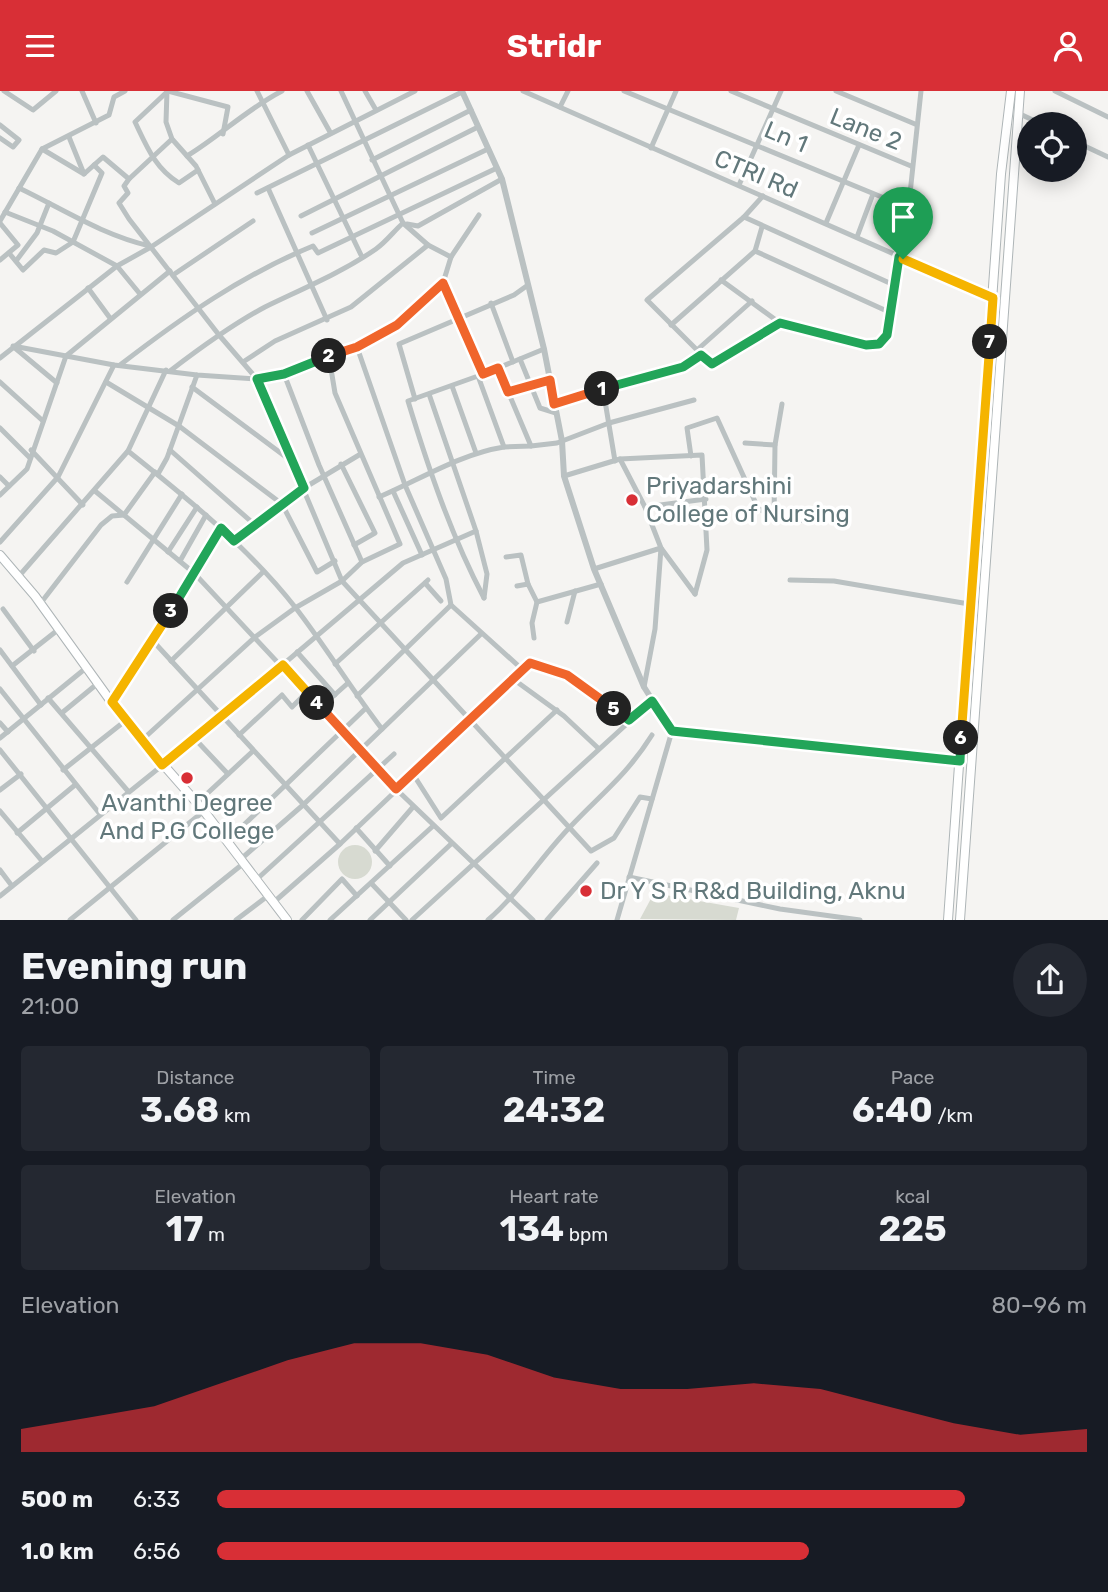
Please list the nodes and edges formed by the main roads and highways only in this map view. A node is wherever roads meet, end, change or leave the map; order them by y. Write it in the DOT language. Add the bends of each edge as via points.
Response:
graph roads {
  1 [pos="1011,91"];
  2 [pos="1020,91"];
  3 [pos="1013,112"];
  4 [pos="0,555"];
  5 [pos="287,920"];
  6 [pos="948,920"];
  7 [pos="960,920"];
  1 -- 3 [label="main road"];
  2 -- 3 [label="main road"];
  3 -- 6 [label="main road" via="993,293"];
  3 -- 7 [label="main road"];
  4 -- 5 [label="main road" via="125,721 204,811"];
}
